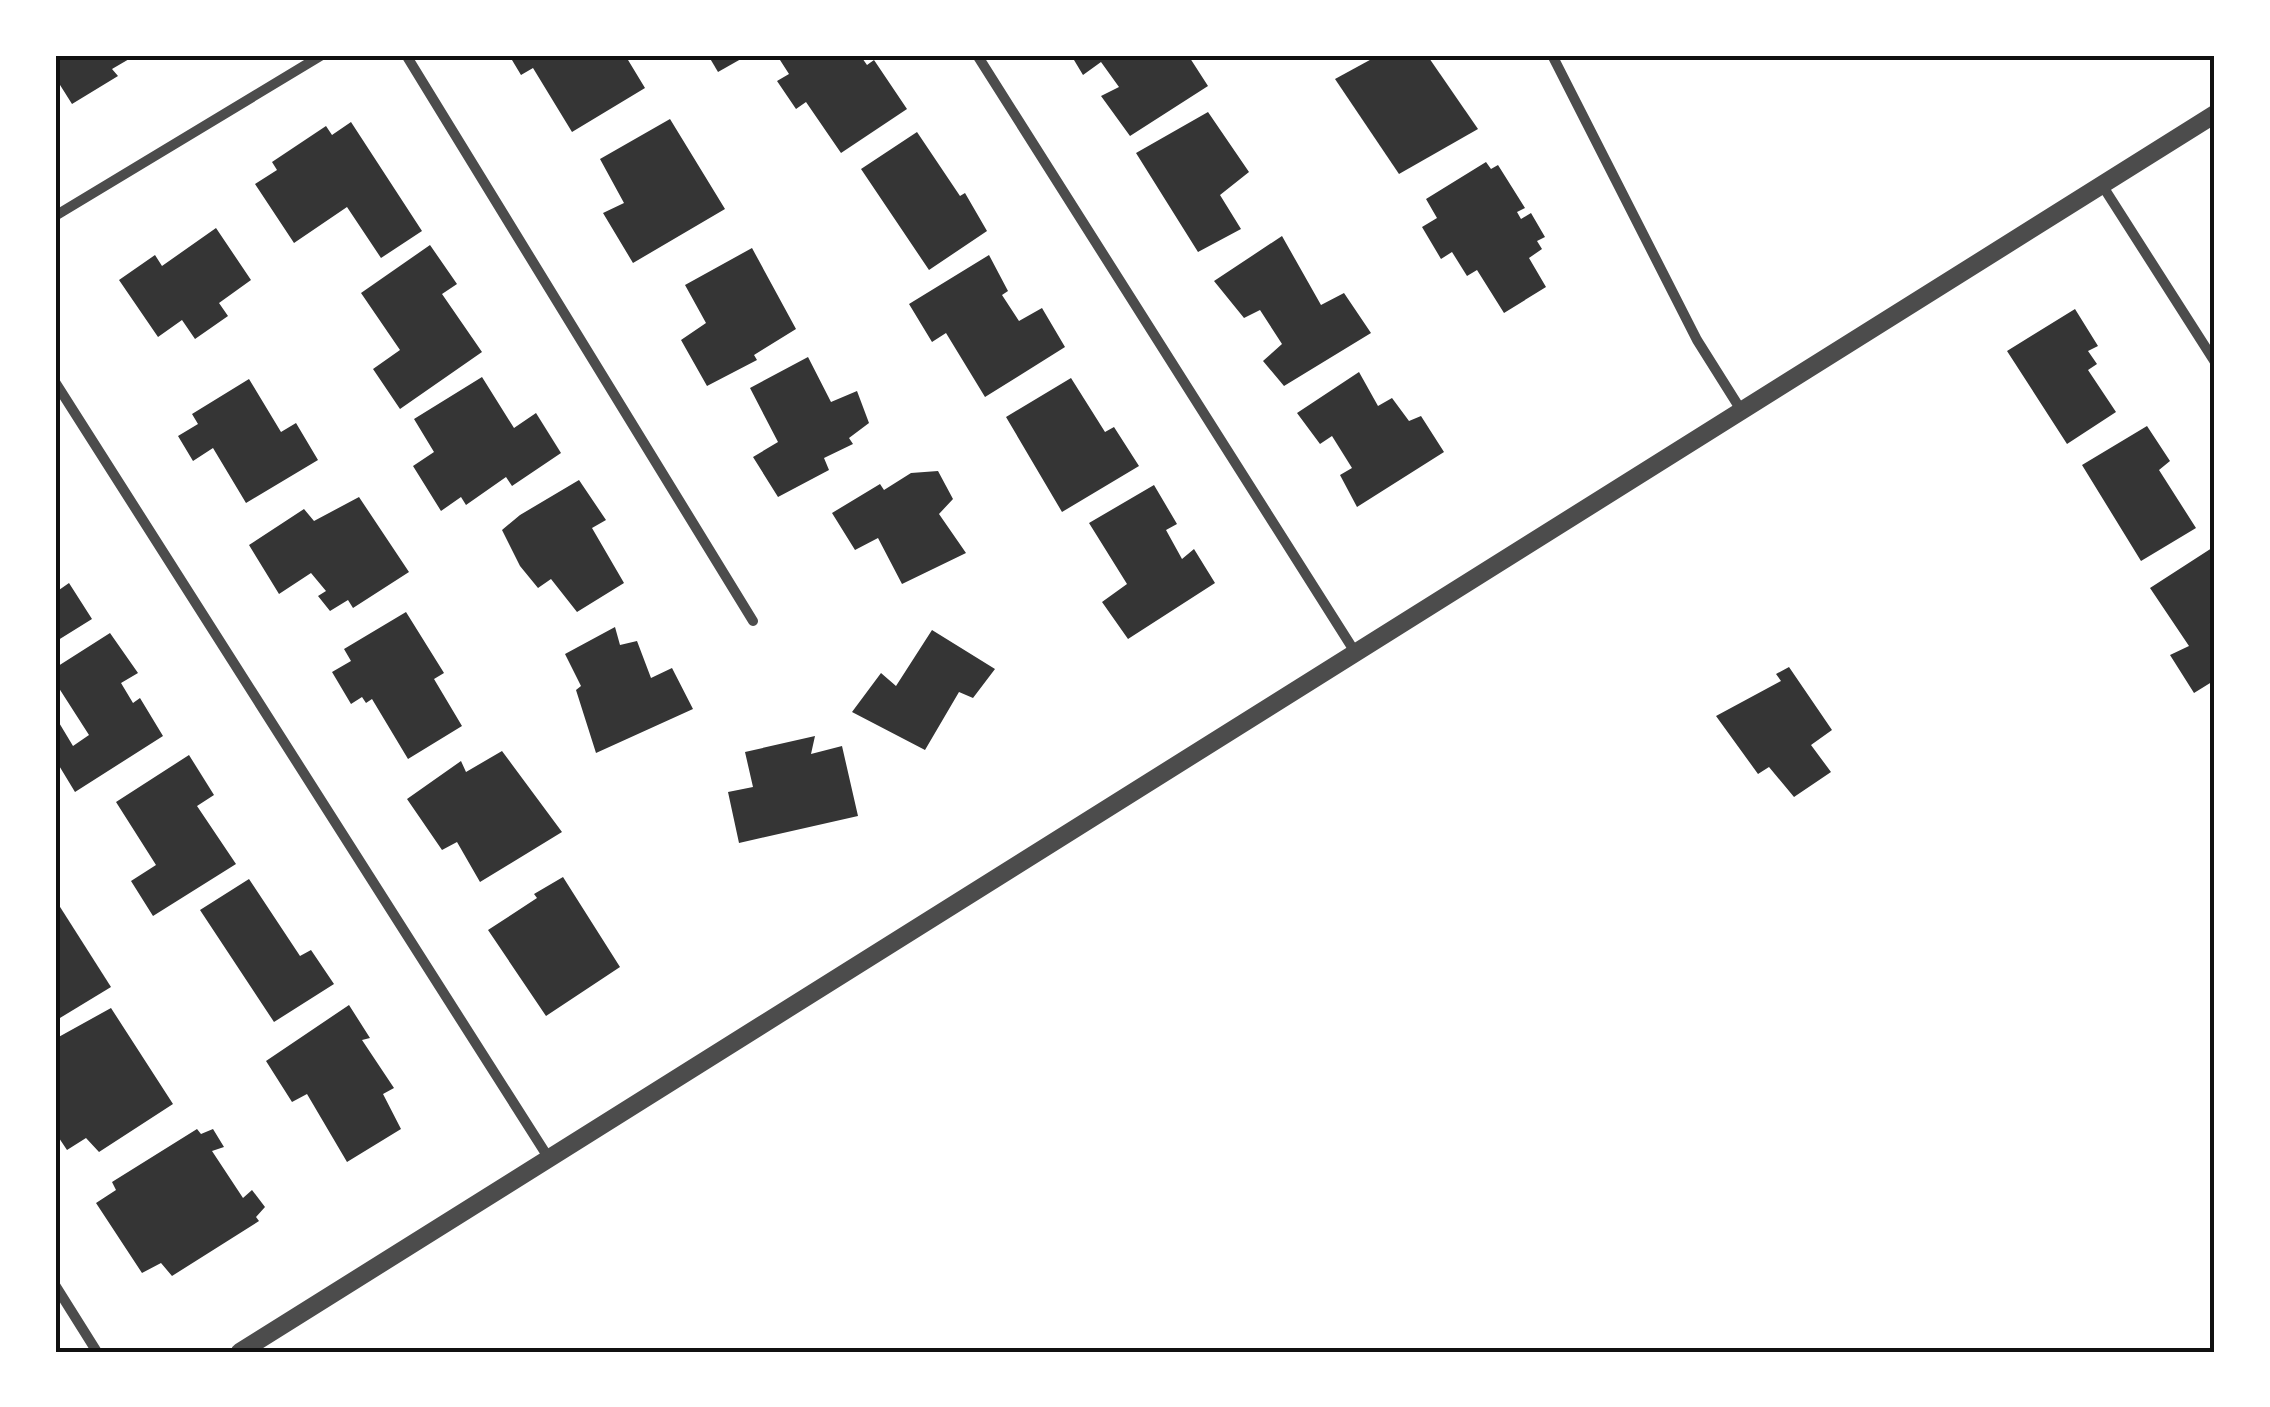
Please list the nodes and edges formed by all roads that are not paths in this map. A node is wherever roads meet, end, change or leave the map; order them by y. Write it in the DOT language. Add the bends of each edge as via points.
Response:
graph roads {
  1 [pos="322,55"];
  2 [pos="406,55"];
  3 [pos="977,55"];
  4 [pos="1552,55"];
  5 [pos="2215,114"];
  6 [pos="2102,184"];
  7 [pos="55,216"];
  8 [pos="2215,362"];
  9 [pos="55,382"];
  10 [pos="1741,410"];
  11 [pos="753,620"];
  12 [pos="1355,652"];
  13 [pos="548,1158"];
  14 [pos="55,1286"];
  15 [pos="97,1352"];
  16 [pos="240,1352"];
  1 -- 7 [label="street"];
  2 -- 11 [label="street"];
  3 -- 12 [label="street"];
  4 -- 10 [label="street" via="1698,340"];
  5 -- 6 [label="street"];
  6 -- 8 [label="street"];
  6 -- 10 [label="street"];
  9 -- 13 [label="street"];
  10 -- 12 [label="street"];
  12 -- 13 [label="street"];
  13 -- 16 [label="street"];
  14 -- 15 [label="street"];
}
